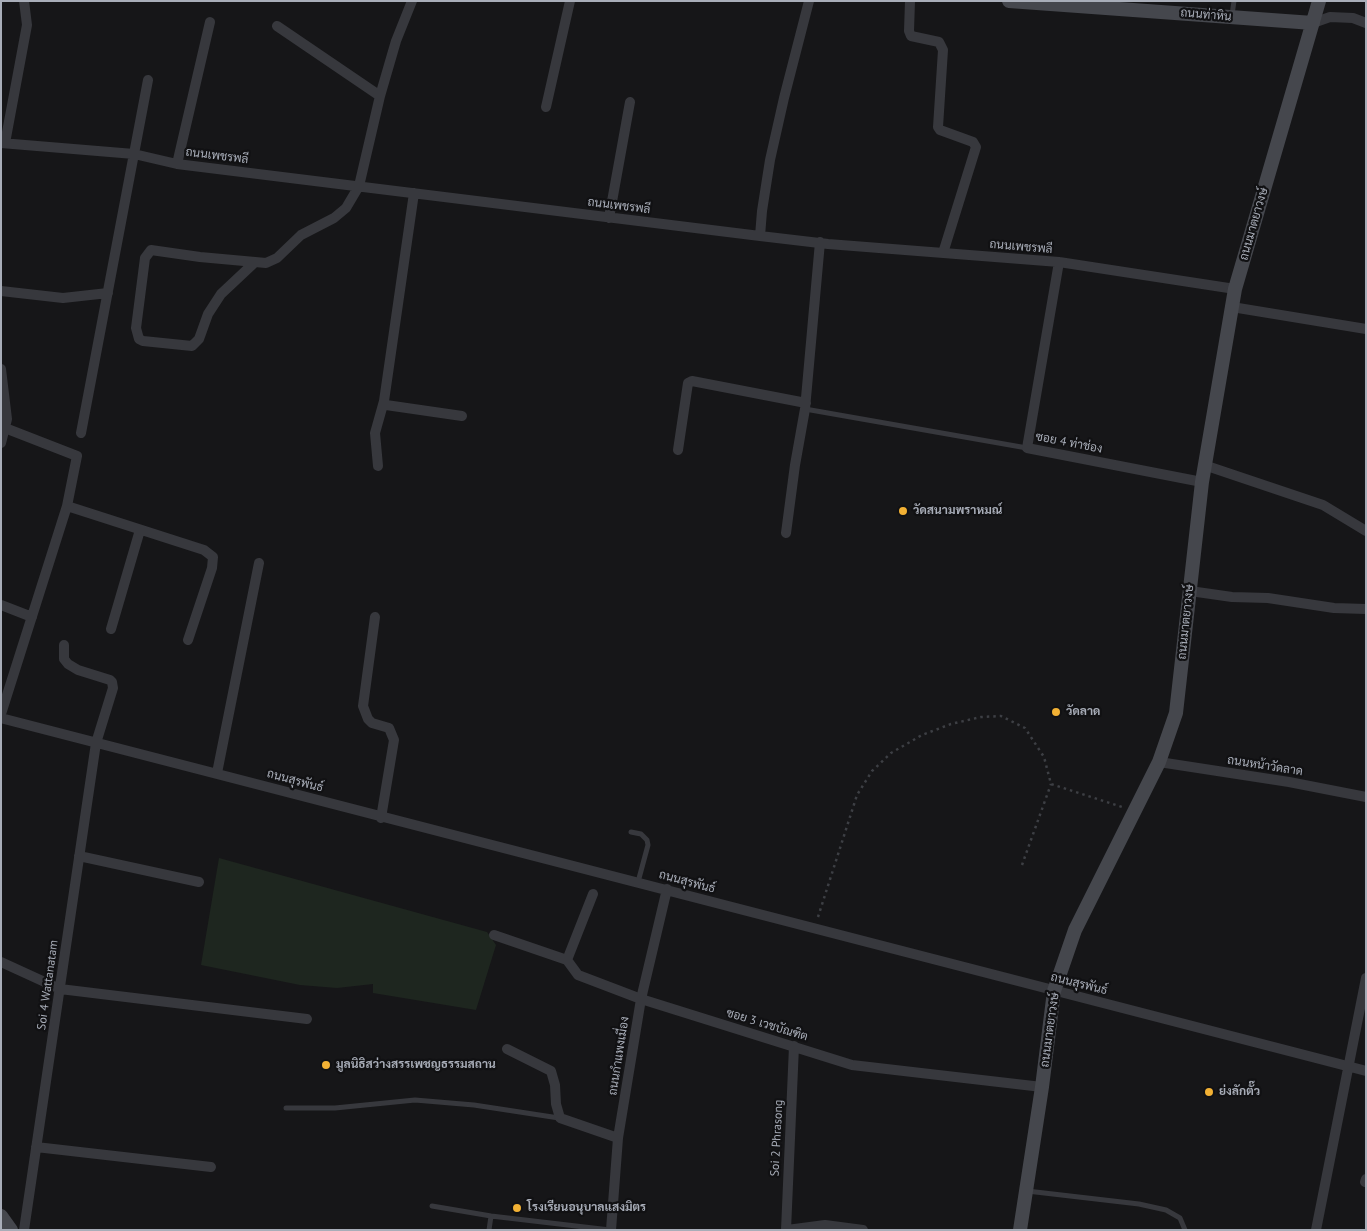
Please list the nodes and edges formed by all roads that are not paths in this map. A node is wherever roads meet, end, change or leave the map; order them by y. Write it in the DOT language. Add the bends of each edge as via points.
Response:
graph roads {
  1 [pos="24,1"];
  2 [pos="412,1"];
  3 [pos="570,1"];
  4 [pos="809,1"];
  5 [pos="910,1"];
  6 [pos="1009,1"];
  7 [pos="1234,1"];
  8 [pos="1319,1"];
  9 [pos="1231,18"];
  10 [pos="210,22"];
  11 [pos="1312,23"];
  12 [pos="1366,23"];
  13 [pos="277,26"];
  14 [pos="148,80"];
  15 [pos="380,96"];
  16 [pos="630,102"];
  17 [pos="546,108"];
  18 [pos="3,143"];
  19 [pos="134,154"];
  20 [pos="177,164"];
  21 [pos="360,186"];
  22 [pos="414,193"];
  23 [pos="609,218"];
  24 [pos="760,236"];
  25 [pos="820,242"];
  26 [pos="944,253"];
  27 [pos="1059,262"];
  28 [pos="254,263"];
  29 [pos="1235,289"];
  30 [pos="1,292"];
  31 [pos="108,293"];
  32 [pos="1232,307"];
  33 [pos="1366,329"];
  34 [pos="1,369"];
  35 [pos="384,401"];
  36 [pos="806,406"];
  37 [pos="462,416"];
  38 [pos="5,428"];
  39 [pos="81,433"];
  40 [pos="1,443"];
  41 [pos="1027,448"];
  42 [pos="678,450"];
  43 [pos="1204,465"];
  44 [pos="378,466"];
  45 [pos="1202,482"];
  46 [pos="67,506"];
  47 [pos="140,530"];
  48 [pos="1366,531"];
  49 [pos="786,533"];
  50 [pos="259,563"];
  51 [pos="1190,591"];
  52 [pos="1,605"];
  53 [pos="1366,609"];
  54 [pos="32,617"];
  55 [pos="374,617"];
  56 [pos="111,629"];
  57 [pos="188,640"];
  58 [pos="64,645"];
  59 [pos="1,714"];
  60 [pos="1,718"];
  61 [pos="96,743"];
  62 [pos="1159,762"];
  63 [pos="217,773"];
  64 [pos="1366,797"];
  65 [pos="381,818"];
  66 [pos="631,832"];
  67 [pos="79,856"];
  68 [pos="199,882"];
  69 [pos="638,882"];
  70 [pos="667,889"];
  71 [pos="593,894"];
  72 [pos="494,935"];
  73 [pos="567,960"];
  74 [pos="1,962"];
  75 [pos="1366,978"];
  76 [pos="60,989"];
  77 [pos="1054,991"];
  78 [pos="641,999"];
  79 [pos="307,1019"];
  80 [pos="794,1046"];
  81 [pos="507,1049"];
  82 [pos="1349,1066"];
  83 [pos="1366,1071"];
  84 [pos="1042,1088"];
  85 [pos="286,1108"];
  86 [pos="560,1118"];
  87 [pos="618,1138"];
  88 [pos="36,1147"];
  89 [pos="211,1167"];
  90 [pos="1026,1191"];
  91 [pos="432,1206"];
  92 [pos="1,1216"];
  93 [pos="491,1216"];
  94 [pos="11,1230"];
  95 [pos="24,1230"];
  96 [pos="489,1230"];
  97 [pos="611,1230"];
  98 [pos="786,1230"];
  99 [pos="863,1230"];
  100 [pos="1020,1230"];
  101 [pos="1185,1230"];
  102 [pos="1316,1230"];
  1 -- 18 [label="street" via="28,25"];
  2 -- 15 [label="street"];
  3 -- 17 [label="street"];
  4 -- 24 [label="street" via="770,160"];
  5 -- 26 [label="street" via="908,31 911,36 938,42 943,50 938,126 940,130 974,142 976,147"];
  6 -- 9 [label="street, ถนนท่าหิน"];
  7 -- 9 [label="lane"];
  8 -- 11 [label="street, ถนนมาตยาวงษ์"];
  9 -- 11 [label="street, ถนนท่าหิน"];
  10 -- 20 [label="street"];
  11 -- 12 [label="street" via="1330,17 1353,18"];
  11 -- 29 [label="street, ถนนมาตยาวงษ์"];
  13 -- 15 [label="street"];
  14 -- 19 [label="street"];
  15 -- 21 [label="street"];
  16 -- 23 [label="street"];
  18 -- 19 [label="street, ถนนเพชรพลี"];
  19 -- 20 [label="street, ถนนเพชรพลี"];
  19 -- 31 [label="street"];
  20 -- 21 [label="street, ถนนเพชรพลี"];
  21 -- 22 [label="street, ถนนเพชรพลี"];
  21 -- 28 [label="street" via="341,212 301,235 277,258 266,263"];
  22 -- 23 [label="street, ถนนเพชรพลี"];
  22 -- 35 [label="street"];
  23 -- 24 [label="street, ถนนเพชรพลี"];
  24 -- 25 [label="street, ถนนเพชรพลี"];
  25 -- 26 [label="street, ถนนเพชรพลี"];
  25 -- 36 [label="street"];
  26 -- 27 [label="street, ถนนเพชรพลี"];
  27 -- 29 [label="street, ถนนเพชรพลี"];
  27 -- 41 [label="street, ซอย 4 ท่าช่อง"];
  28 -- 28 [label="street" via="151,250 145,258 136,328 139,339 192,346 199,339 208,314 221,294"];
  29 -- 32 [label="street, ถนนมาตยาวงษ์"];
  30 -- 31 [label="street" via="63,298"];
  31 -- 39 [label="street"];
  32 -- 33 [label="street"];
  32 -- 43 [label="street, ถนนมาตยาวงษ์"];
  34 -- 38 [label="street" via="7,419"];
  35 -- 37 [label="street" via="386,404"];
  35 -- 44 [label="street" via="375,433"];
  36 -- 41 [label="lane"];
  36 -- 42 [label="street" via="692,381 688,383"];
  36 -- 49 [label="street"];
  38 -- 40 [label="street"];
  38 -- 46 [label="street" via="77,456"];
  41 -- 45 [label="street, ซอย 4 ท่าช่อง"];
  43 -- 45 [label="street, ถนนมาตยาวงษ์"];
  43 -- 48 [label="street" via="1322,506"];
  45 -- 51 [label="street, ถนนมาตยาวงษ์"];
  46 -- 47 [label="street"];
  46 -- 54 [label="street"];
  47 -- 56 [label="street"];
  47 -- 57 [label="street" via="204,550 212,557 212,568"];
  50 -- 63 [label="street"];
  51 -- 53 [label="street"];
  51 -- 62 [label="street, ถนนมาตยาวงษ์" via="1176,713"];
  52 -- 54 [label="street"];
  54 -- 59 [label="street"];
  55 -- 65 [label="street" via="363,706 368,719 389,728 394,740"];
  58 -- 61 [label="street, Soi 4 Wattanatam" via="64,659 68,664 112,682"];
  60 -- 61 [label="street, ถนนสุรพันธ์"];
  61 -- 63 [label="street, ถนนสุรพันธ์"];
  61 -- 67 [label="street, Soi 4 Wattanatam"];
  62 -- 64 [label="street, ถนนหน้าวัดลาด"];
  62 -- 77 [label="street, ถนนมาตยาวงษ์" via="1074,930"];
  63 -- 65 [label="street, ถนนสุรพันธ์"];
  65 -- 69 [label="street, ถนนสุรพันธ์"];
  66 -- 69 [label="lane" via="641,834 648,845"];
  67 -- 68 [label="street"];
  67 -- 76 [label="street, Soi 4 Wattanatam"];
  69 -- 70 [label="street, ถนนสุรพันธ์"];
  70 -- 77 [label="street, ถนนสุรพันธ์"];
  70 -- 78 [label="street, ถนนกำแพงเมี่อง"];
  71 -- 73 [label="street"];
  72 -- 73 [label="street"];
  73 -- 78 [label="street, ซอย 3 เวชบัณฑิต" via="578,975"];
  74 -- 76 [label="street"];
  75 -- 82 [label="street"];
  76 -- 79 [label="street"];
  76 -- 88 [label="street, Soi 4 Wattanatam"];
  77 -- 82 [label="street, ถนนสุรพันธ์"];
  77 -- 84 [label="street, ถนนมาตยาวงษ์"];
  78 -- 80 [label="street, ซอย 3 เวชบัณฑิต"];
  78 -- 87 [label="street, ถนนกำแพงเมี่อง"];
  80 -- 84 [label="street, ซอย 3 เวชบัณฑิต" via="852,1064"];
  80 -- 98 [label="street, Soi 2 Phrasong"];
  81 -- 86 [label="street" via="551,1071"];
  82 -- 83 [label="street, ถนนสุรพันธ์"];
  82 -- 102 [label="street"];
  84 -- 90 [label="street, ถนนมาตยาวงษ์"];
  85 -- 86 [label="lane" via="334,1108 415,1100"];
  86 -- 87 [label="street"];
  87 -- 97 [label="street, ถนนกำแพงเมี่อง"];
  88 -- 89 [label="street"];
  88 -- 95 [label="street, Soi 4 Wattanatam"];
  90 -- 100 [label="street, ถนนมาตยาวงษ์"];
  90 -- 101 [label="lane" via="1166,1210 1180,1218"];
  91 -- 93 [label="lane"];
  92 -- 94 [label="street"];
  93 -- 96 [label="lane"];
  93 -- 97 [label="lane"];
  98 -- 99 [label="street" via="825,1226"];
}
